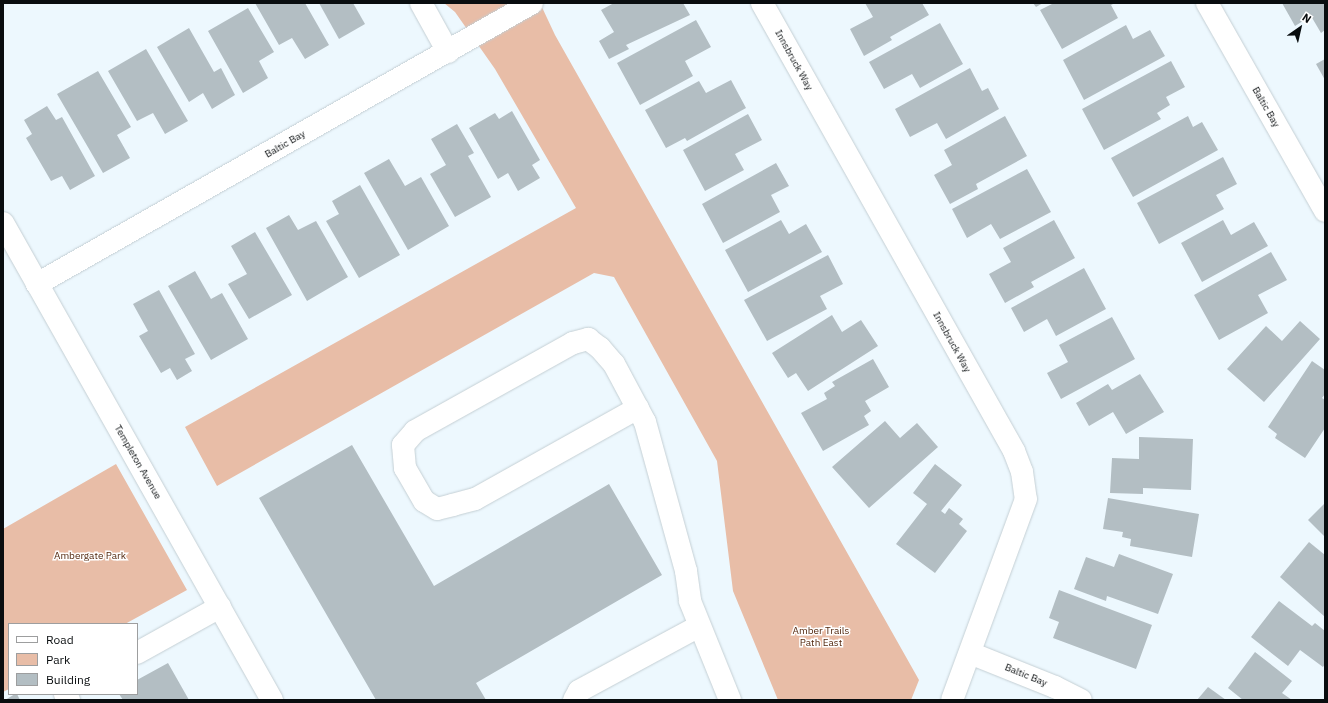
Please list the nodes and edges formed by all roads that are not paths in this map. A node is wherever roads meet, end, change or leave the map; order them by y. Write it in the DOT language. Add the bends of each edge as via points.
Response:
graph roads {
  1 [pos="420,3"];
  2 [pos="532,3"];
  3 [pos="762,3"];
  4 [pos="1207,3"];
  5 [pos="448,52"];
  6 [pos="1325,211"];
  7 [pos="3,223"];
  8 [pos="37,284"];
  9 [pos="638,408"];
  10 [pos="220,607"];
  11 [pos="699,626"];
  12 [pos="138,652"];
  13 [pos="970,653"];
  14 [pos="272,700"];
  15 [pos="574,700"];
  16 [pos="730,700"];
  17 [pos="952,700"];
  18 [pos="1081,700"];
  1 -- 5 [label="street"];
  2 -- 5 [label="street, Baltic Bay"];
  3 -- 13 [label="street, Innsbruck Way" via="1010,444 1022,472 1026,499"];
  4 -- 6 [label="street, Baltic Bay"];
  5 -- 8 [label="street, Baltic Bay"];
  7 -- 8 [label="street, Templeton Avenue"];
  8 -- 10 [label="street, Templeton Avenue"];
  9 -- 9 [label="street" via="614,364 588,339 573,343 415,431 403,445 405,468 424,502 438,509 475,499"];
  9 -- 11 [label="street" via="645,422 686,571 690,601"];
  10 -- 12 [label="street"];
  10 -- 14 [label="street, Templeton Avenue"];
  11 -- 15 [label="street" via="579,691"];
  11 -- 16 [label="street"];
  13 -- 17 [label="street, Innsbruck Way"];
  13 -- 18 [label="street, Baltic Bay" via="1054,686"];
}
